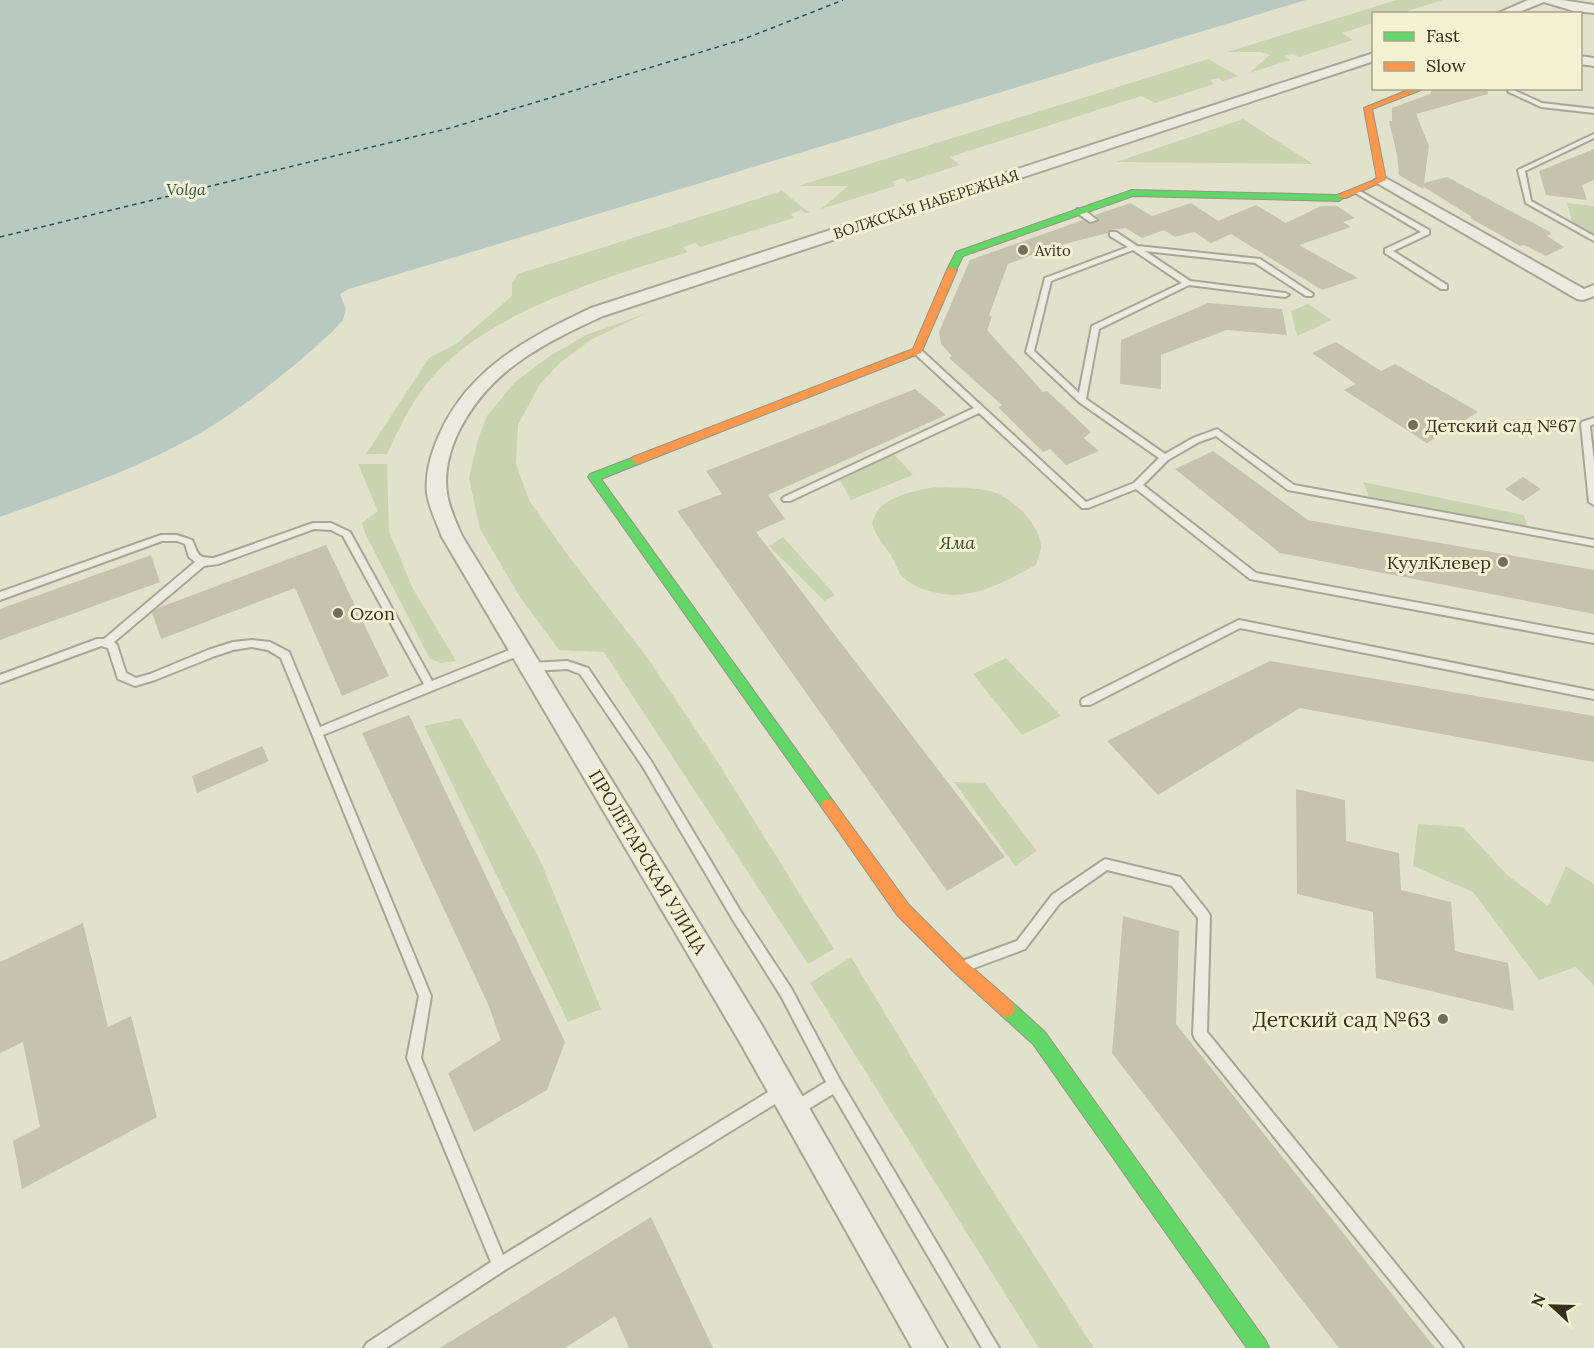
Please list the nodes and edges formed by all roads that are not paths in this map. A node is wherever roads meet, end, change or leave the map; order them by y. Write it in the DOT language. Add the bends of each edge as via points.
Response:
graph roads {
  1 [pos="1539,0"];
  2 [pos="1548,0"];
  3 [pos="1594,9"];
  4 [pos="1508,12"];
  5 [pos="1372,58"];
  6 [pos="1417,90"];
  7 [pos="1511,91"];
  8 [pos="1594,111"];
  9 [pos="1594,136"];
  10 [pos="1382,180"];
  11 [pos="1356,191"];
  12 [pos="1080,211"];
  13 [pos="1093,220"];
  14 [pos="1113,234"];
  15 [pos="1594,239"];
  16 [pos="1133,248"];
  17 [pos="1188,283"];
  18 [pos="1444,287"];
  19 [pos="1594,290"];
  20 [pos="1309,294"];
  21 [pos="1285,295"];
  22 [pos="917,351"];
  23 [pos="490,374"];
  24 [pos="1082,400"];
  25 [pos="980,409"];
  26 [pos="1593,423"];
  27 [pos="1164,458"];
  28 [pos="1137,486"];
  29 [pos="787,499"];
  30 [pos="1594,502"];
  31 [pos="1594,543"];
  32 [pos="202,562"];
  33 [pos="0,596"];
  34 [pos="1594,639"];
  35 [pos="107,642"];
  36 [pos="526,658"];
  37 [pos="0,679"];
  38 [pos="430,686"];
  39 [pos="1594,695"];
  40 [pos="1086,702"];
  41 [pos="317,733"];
  42 [pos="960,967"];
  43 [pos="836,1085"];
  44 [pos="789,1100"];
  45 [pos="500,1265"];
  46 [pos="372,1348"];
  47 [pos="930,1348"];
  48 [pos="991,1348"];
  49 [pos="1259,1348"];
  50 [pos="1455,1348"];
  1 -- 4 [label="street"];
  2 -- 3 [label="street"];
  5 -- 23 [label="street, ВОЛЖСКАЯ НАБЕРЕЖНАЯ" via="597,312 518,351"];
  6 -- 10 [label="street" via="1368,108"];
  7 -- 8 [label="lane" via="1541,105"];
  9 -- 15 [label="lane" via="1521,170 1528,202"];
  10 -- 11 [label="street"];
  10 -- 19 [label="street" via="1583,295"];
  11 -- 12 [label="street" via="1339,198 1132,194"];
  11 -- 18 [label="lane" via="1426,232 1388,251"];
  12 -- 13 [label="lane"];
  12 -- 22 [label="street" via="959,254"];
  14 -- 16 [label="lane"];
  16 -- 17 [label="lane"];
  16 -- 20 [label="lane" via="1257,261"];
  16 -- 24 [label="lane" via="1048,280 1030,352"];
  17 -- 21 [label="lane"];
  17 -- 24 [label="lane" via="1095,328"];
  22 -- 25 [label="lane"];
  22 -- 42 [label="street" via="594,477 903,910"];
  23 -- 36 [label="street, ПРОЛЕТАРСКАЯ УЛИЦА" via="469,396 452,424 440,457 437,493 452,537"];
  24 -- 27 [label="lane"];
  25 -- 28 [label="lane" via="1085,506"];
  25 -- 29 [label="lane"];
  26 -- 30 [label="lane" via="1586,424"];
  27 -- 28 [label="lane"];
  27 -- 31 [label="lane" via="1217,432 1291,488"];
  28 -- 34 [label="lane" via="1253,576"];
  32 -- 33 [label="lane" via="194,557 189,542 161,538"];
  32 -- 35 [label="lane"];
  32 -- 38 [label="lane" via="215,562 314,526 342,530"];
  35 -- 37 [label="lane"];
  35 -- 41 [label="lane" via="114,648 122,676 135,682 231,646 254,643 273,647 285,655"];
  36 -- 38 [label="lane"];
  36 -- 43 [label="lane" via="584,670 647,764 786,992"];
  36 -- 44 [label="street, ПРОЛЕТАРСКАЯ УЛИЦА"];
  38 -- 41 [label="lane"];
  39 -- 40 [label="lane" via="1239,624"];
  41 -- 45 [label="lane" via="425,996 414,1058"];
  42 -- 49 [label="street" via="1039,1038"];
  42 -- 50 [label="lane" via="1021,945 1056,899 1105,864 1176,881 1204,916 1200,1034"];
  43 -- 44 [label="lane"];
  43 -- 48 [label="lane"];
  44 -- 45 [label="lane"];
  44 -- 47 [label="street, ПРОЛЕТАРСКАЯ УЛИЦА"];
  45 -- 46 [label="lane"];
}
